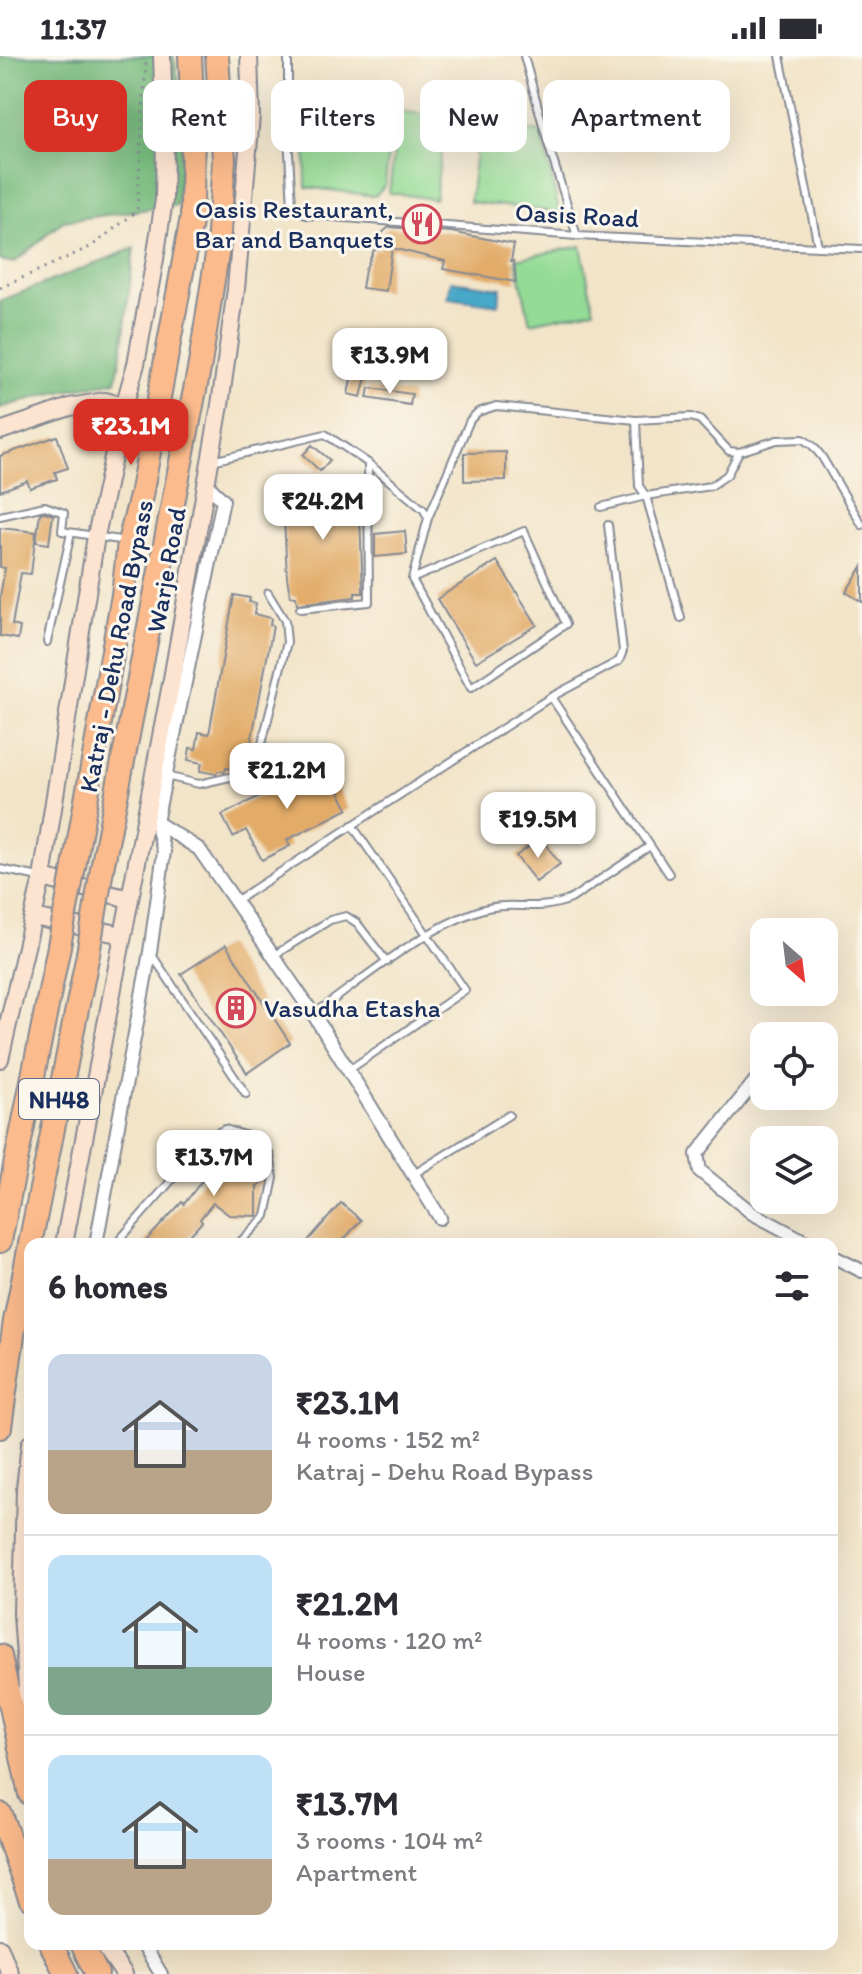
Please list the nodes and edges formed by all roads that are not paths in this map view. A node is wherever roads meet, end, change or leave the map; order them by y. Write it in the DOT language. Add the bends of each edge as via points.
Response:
graph roads {
  1 [pos="162,56"];
  2 [pos="190,56"];
  3 [pos="217,56"];
  4 [pos="249,56"];
  5 [pos="288,56"];
  6 [pos="524,56"];
  7 [pos="780,56"];
  8 [pos="577,236"];
  9 [pos="818,246"];
  10 [pos="862,249"];
  11 [pos="124,406"];
  12 [pos="636,420"];
  13 [pos="0,431"];
  14 [pos="739,452"];
  15 [pos="209,461"];
  16 [pos="368,463"];
  17 [pos="205,483"];
  18 [pos="646,496"];
  19 [pos="601,507"];
  20 [pos="0,516"];
  21 [pos="428,518"];
  22 [pos="608,525"];
  23 [pos="862,525"];
  24 [pos="71,533"];
  25 [pos="96,536"];
  26 [pos="129,542"];
  27 [pos="412,579"];
  28 [pos="268,593"];
  29 [pos="300,609"];
  30 [pos="681,618"];
  31 [pos="47,642"];
  32 [pos="551,697"];
  33 [pos="166,776"];
  34 [pos="151,817"];
  35 [pos="352,825"];
  36 [pos="650,846"];
  37 [pos="0,869"];
  38 [pos="669,874"];
  39 [pos="42,878"];
  40 [pos="130,899"];
  41 [pos="234,902"];
  42 [pos="33,917"];
  43 [pos="123,935"];
  44 [pos="429,936"];
  45 [pos="150,952"];
  46 [pos="273,956"];
  47 [pos="387,962"];
  48 [pos="314,1015"];
  49 [pos="0,1059"];
  50 [pos="348,1070"];
  51 [pos="750,1088"];
  52 [pos="246,1094"];
  53 [pos="509,1115"];
  54 [pos="413,1175"];
  55 [pos="440,1218"];
  56 [pos="31,1238"];
  57 [pos="65,1238"];
  58 [pos="97,1238"];
  59 [pos="121,1238"];
  60 [pos="244,1238"];
  61 [pos="799,1238"];
  62 [pos="0,1241"];
  63 [pos="838,1259"];
  64 [pos="862,1271"];
  65 [pos="24,1275"];
  66 [pos="0,1427"];
  67 [pos="24,1530"];
  68 [pos="24,1643"];
  69 [pos="0,1656"];
  70 [pos="24,1699"];
  71 [pos="13,1721"];
  72 [pos="24,1768"];
  73 [pos="0,1814"];
  74 [pos="24,1881"];
  75 [pos="0,1948"];
  76 [pos="54,1950"];
  77 [pos="85,1950"];
  78 [pos="107,1950"];
  79 [pos="147,1950"];
  80 [pos="10,1974"];
  81 [pos="66,1974"];
  82 [pos="97,1974"];
  83 [pos="124,1974"];
  84 [pos="161,1974"];
  1 -- 11 [label="street" via="164,200"];
  2 -- 26 [label="highway, Katraj - Dehu Road Bypass / NH48" via="192,217"];
  3 -- 56 [label="highway, Katraj - Dehu Road Bypass / NH48, bridge" via="224,159 218,248 200,364"];
  4 -- 15 [label="street, Warje Road" via="251,116 236,289"];
  5 -- 8 [label="lane, Oasis Road" via="292,206 306,215"];
  6 -- 8 [label="lane"];
  7 -- 9 [label="lane"];
  8 -- 9 [label="lane, Oasis Road"];
  9 -- 10 [label="lane, Oasis Road"];
  11 -- 13 [label="street" via="105,401 70,407"];
  11 -- 25 [label="street"];
  12 -- 14 [label="lane" via="691,417 722,446"];
  12 -- 18 [label="lane" via="639,486"];
  12 -- 21 [label="lane" via="496,406 478,412"];
  14 -- 18 [label="lane" via="727,475 711,486"];
  14 -- 23 [label="lane" via="777,440 803,439 822,457"];
  15 -- 16 [label="lane" via="325,434"];
  15 -- 17 [label="street, Warje Road"];
  16 -- 21 [label="lane"];
  16 -- 29 [label="lane" via="369,602"];
  17 -- 33 [label="street" via="223,500"];
  17 -- 34 [label="street, Warje Road"];
  18 -- 19 [label="lane"];
  18 -- 30 [label="lane"];
  20 -- 24 [label="lane" via="45,506 64,513 62,531"];
  21 -- 27 [label="lane"];
  22 -- 32 [label="lane" via="623,651 619,661"];
  24 -- 25 [label="lane"];
  24 -- 31 [label="lane"];
  25 -- 26 [label="lane"];
  25 -- 39 [label="street"];
  26 -- 62 [label="highway, Katraj - Dehu Road Bypass / NH48, bridge" via="74,867"];
  27 -- 27 [label="lane" via="471,688 566,624 524,531"];
  28 -- 33 [label="lane" via="285,621 287,642 258,760 230,777 199,784"];
  32 -- 35 [label="lane"];
  32 -- 36 [label="lane"];
  33 -- 34 [label="street"];
  34 -- 40 [label="street, Warje Road"];
  34 -- 41 [label="street" via="199,849"];
  34 -- 45 [label="street" via="164,852"];
  35 -- 41 [label="lane"];
  35 -- 44 [label="lane"];
  36 -- 38 [label="lane"];
  36 -- 44 [label="lane" via="560,904 481,909"];
  37 -- 39 [label="lane"];
  39 -- 40 [label="street"];
  39 -- 42 [label="street"];
  40 -- 43 [label="street, Warje Road"];
  41 -- 46 [label="street"];
  42 -- 43 [label="street"];
  42 -- 49 [label="street"];
  43 -- 57 [label="street, Warje Road"];
  44 -- 47 [label="lane"];
  44 -- 50 [label="lane" via="465,990"];
  45 -- 52 [label="lane"];
  45 -- 58 [label="street"];
  46 -- 47 [label="lane" via="330,920 346,916"];
  46 -- 48 [label="street"];
  47 -- 48 [label="lane"];
  48 -- 50 [label="street"];
  50 -- 54 [label="street"];
  51 -- 61 [label="street" via="697,1154 700,1171 752,1213"];
  53 -- 54 [label="lane"];
  54 -- 55 [label="street"];
  59 -- 60 [label="lane" via="210,1136 225,1129 248,1136 270,1155 274,1178 266,1216"];
  63 -- 64 [label="street"];
  65 -- 66 [label="highway, Katraj - Dehu Road Bypass / NH48"];
  67 -- 68 [label="street"];
  69 -- 71 [label="highway"];
  70 -- 71 [label="street"];
  71 -- 72 [label="highway"];
  73 -- 74 [label="highway"];
  75 -- 80 [label="street"];
  76 -- 81 [label="highway"];
  77 -- 82 [label="highway"];
  78 -- 83 [label="street"];
  79 -- 84 [label="street"];
}
